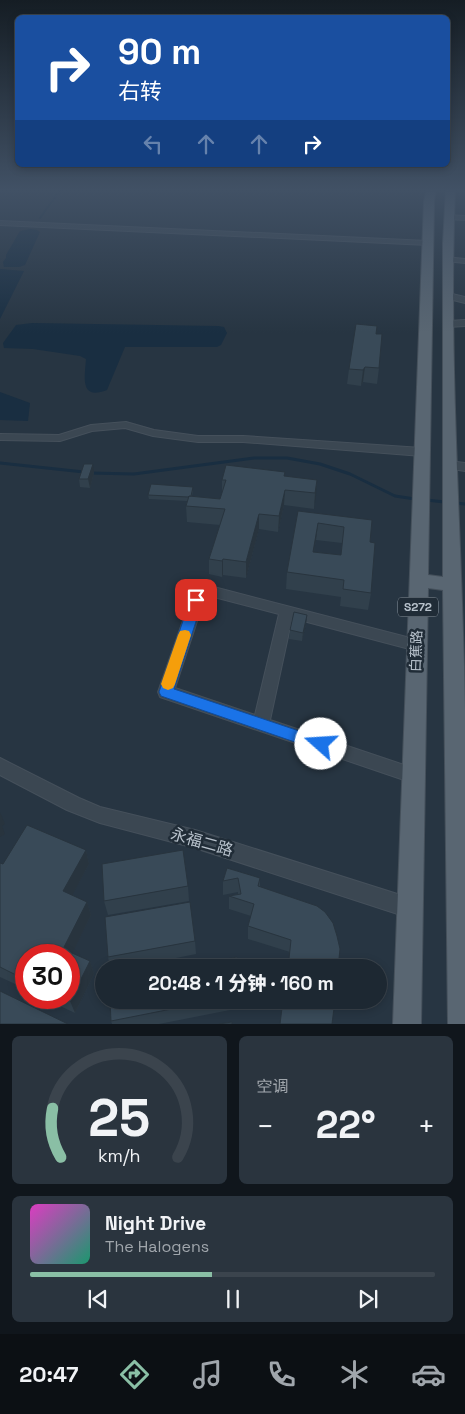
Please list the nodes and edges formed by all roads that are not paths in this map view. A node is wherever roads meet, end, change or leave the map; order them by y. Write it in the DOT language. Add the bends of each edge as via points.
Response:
graph roads {
  1 [pos="311,237"];
  2 [pos="428,237"];
  3 [pos="452,237"];
  4 [pos="428,242"];
  5 [pos="448,251"];
  6 [pos="465,261"];
  7 [pos="448,296"];
  8 [pos="465,300"];
  9 [pos="457,324"];
  10 [pos="0,437"];
  11 [pos="422,452"];
  12 [pos="457,466"];
  13 [pos="418,580"];
  14 [pos="452,585"];
  15 [pos="287,610"];
  16 [pos="416,645"];
  17 [pos="261,724"];
  18 [pos="0,766"];
  19 [pos="413,776"];
  20 [pos="410,908"];
  21 [pos="463,908"];
  22 [pos="463,1008"];
  23 [pos="407,1024"];
  1 -- 4 [label="street"];
  2 -- 4 [label="main road, 白蕉路 / S272"];
  3 -- 5 [label="main road, S272"];
  4 -- 5 [label="main road"];
  4 -- 11 [label="main road, 白蕉路 / S272"];
  5 -- 6 [label="street"];
  5 -- 7 [label="main road, S272"];
  7 -- 8 [label="street"];
  7 -- 9 [label="main road, S272"];
  9 -- 12 [label="main road, S272"];
  10 -- 11 [label="street" via="60,438 91,428 126,425 183,438 243,439"];
  11 -- 13 [label="main road, 白蕉路 / S272"];
  12 -- 14 [label="main road, S272"];
  13 -- 14 [label="main road"];
  13 -- 16 [label="main road, 白蕉路 / S272"];
  14 -- 21 [label="main road, S272"];
  15 -- 16 [label="street"];
  15 -- 17 [label="street"];
  15 -- 17 [label="street" via="216,592 200,595 166,692"];
  16 -- 19 [label="main road, 白蕉路 / S272"];
  17 -- 19 [label="street"];
  18 -- 20 [label="street, 永福二路" via="100,815 195,839"];
  19 -- 20 [label="main road, 白蕉路 / S272"];
  20 -- 23 [label="main road, 白蕉路 / S272"];
  21 -- 22 [label="main road, S272"];
}
